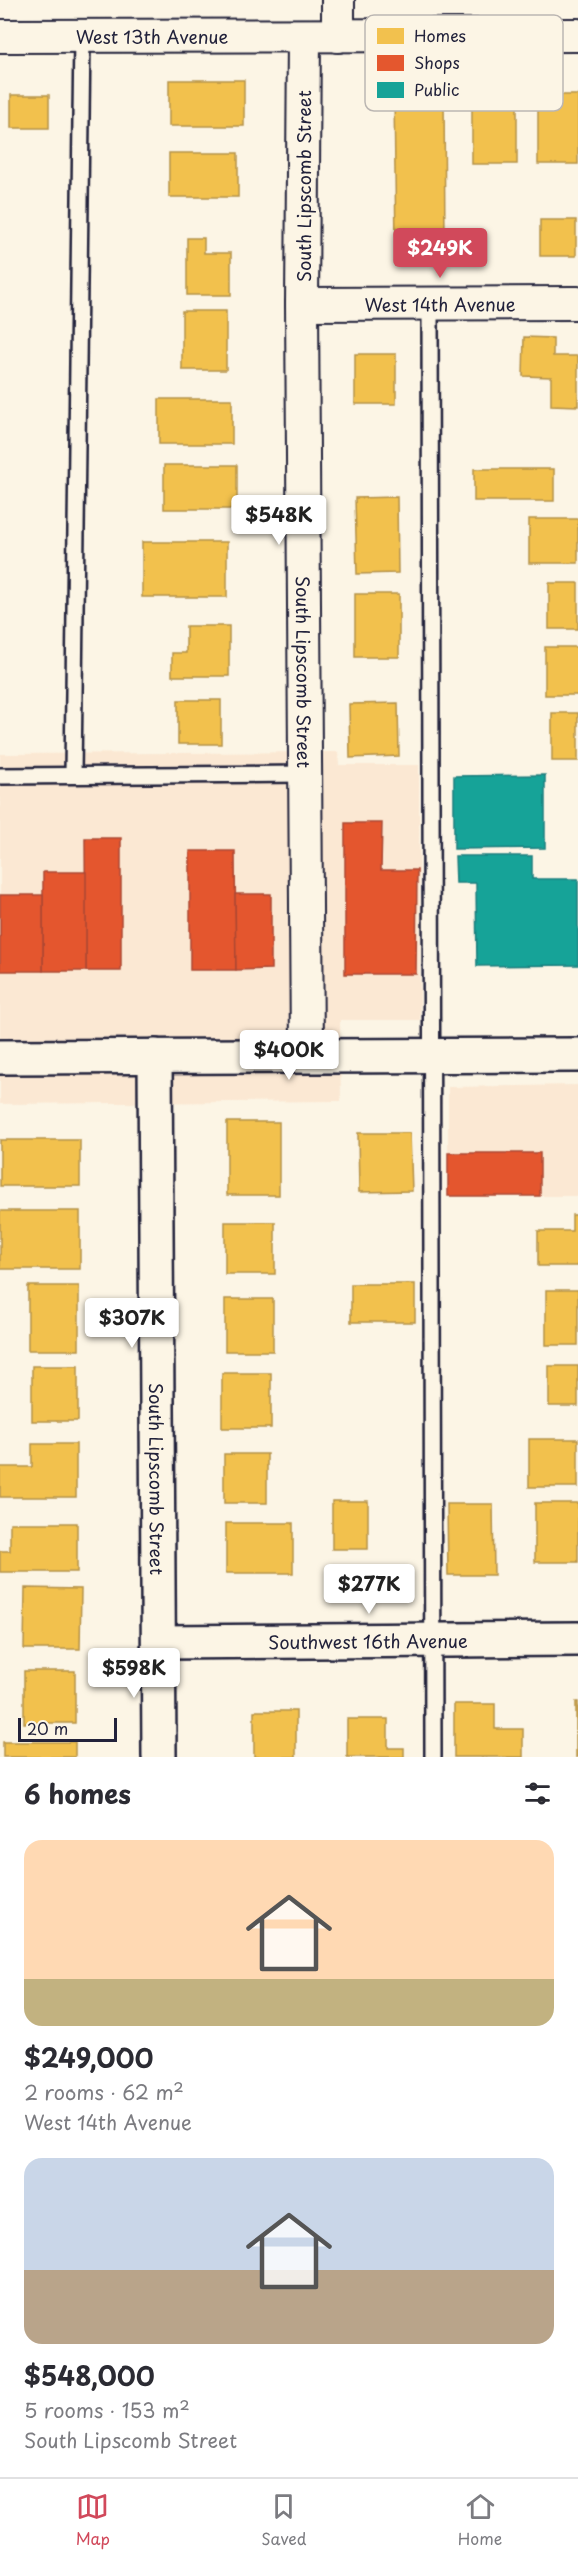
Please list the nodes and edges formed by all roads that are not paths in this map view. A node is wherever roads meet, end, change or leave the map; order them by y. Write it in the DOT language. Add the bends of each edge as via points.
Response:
graph roads {
  1 [pos="338,0"];
  2 [pos="563,35"];
  3 [pos="578,35"];
  4 [pos="0,36"];
  5 [pos="82,36"];
  6 [pos="304,36"];
  7 [pos="338,36"];
  8 [pos="365,36"];
  9 [pos="578,303"];
  10 [pos="302,304"];
  11 [pos="430,304"];
  12 [pos="305,774"];
  13 [pos="73,775"];
  14 [pos="0,776"];
  15 [pos="578,1055"];
  16 [pos="155,1056"];
  17 [pos="307,1056"];
  18 [pos="430,1056"];
  19 [pos="0,1057"];
  20 [pos="434,1640"];
  21 [pos="578,1640"];
  22 [pos="160,1642"];
  23 [pos="159,1757"];
  24 [pos="433,1757"];
  1 -- 7 [label="street"];
  2 -- 3 [label="street, West 13th Avenue"];
  4 -- 5 [label="street, West 13th Avenue"];
  5 -- 6 [label="street, West 13th Avenue"];
  5 -- 13 [label="lane"];
  6 -- 7 [label="street, West 13th Avenue"];
  6 -- 10 [label="street, South Lipscomb Street"];
  7 -- 8 [label="street, West 13th Avenue"];
  9 -- 11 [label="street, West 14th Avenue"];
  10 -- 11 [label="street, West 14th Avenue"];
  10 -- 12 [label="street, South Lipscomb Street"];
  11 -- 18 [label="lane"];
  12 -- 13 [label="lane"];
  12 -- 17 [label="street, South Lipscomb Street"];
  13 -- 14 [label="lane"];
  15 -- 18 [label="street"];
  16 -- 17 [label="street"];
  16 -- 19 [label="street"];
  16 -- 22 [label="street, South Lipscomb Street"];
  17 -- 18 [label="street"];
  18 -- 20 [label="lane"];
  20 -- 21 [label="street, Southwest 16th Avenue"];
  20 -- 22 [label="street, Southwest 16th Avenue"];
  20 -- 24 [label="lane"];
  22 -- 23 [label="street, South Lipscomb Street"];
}
